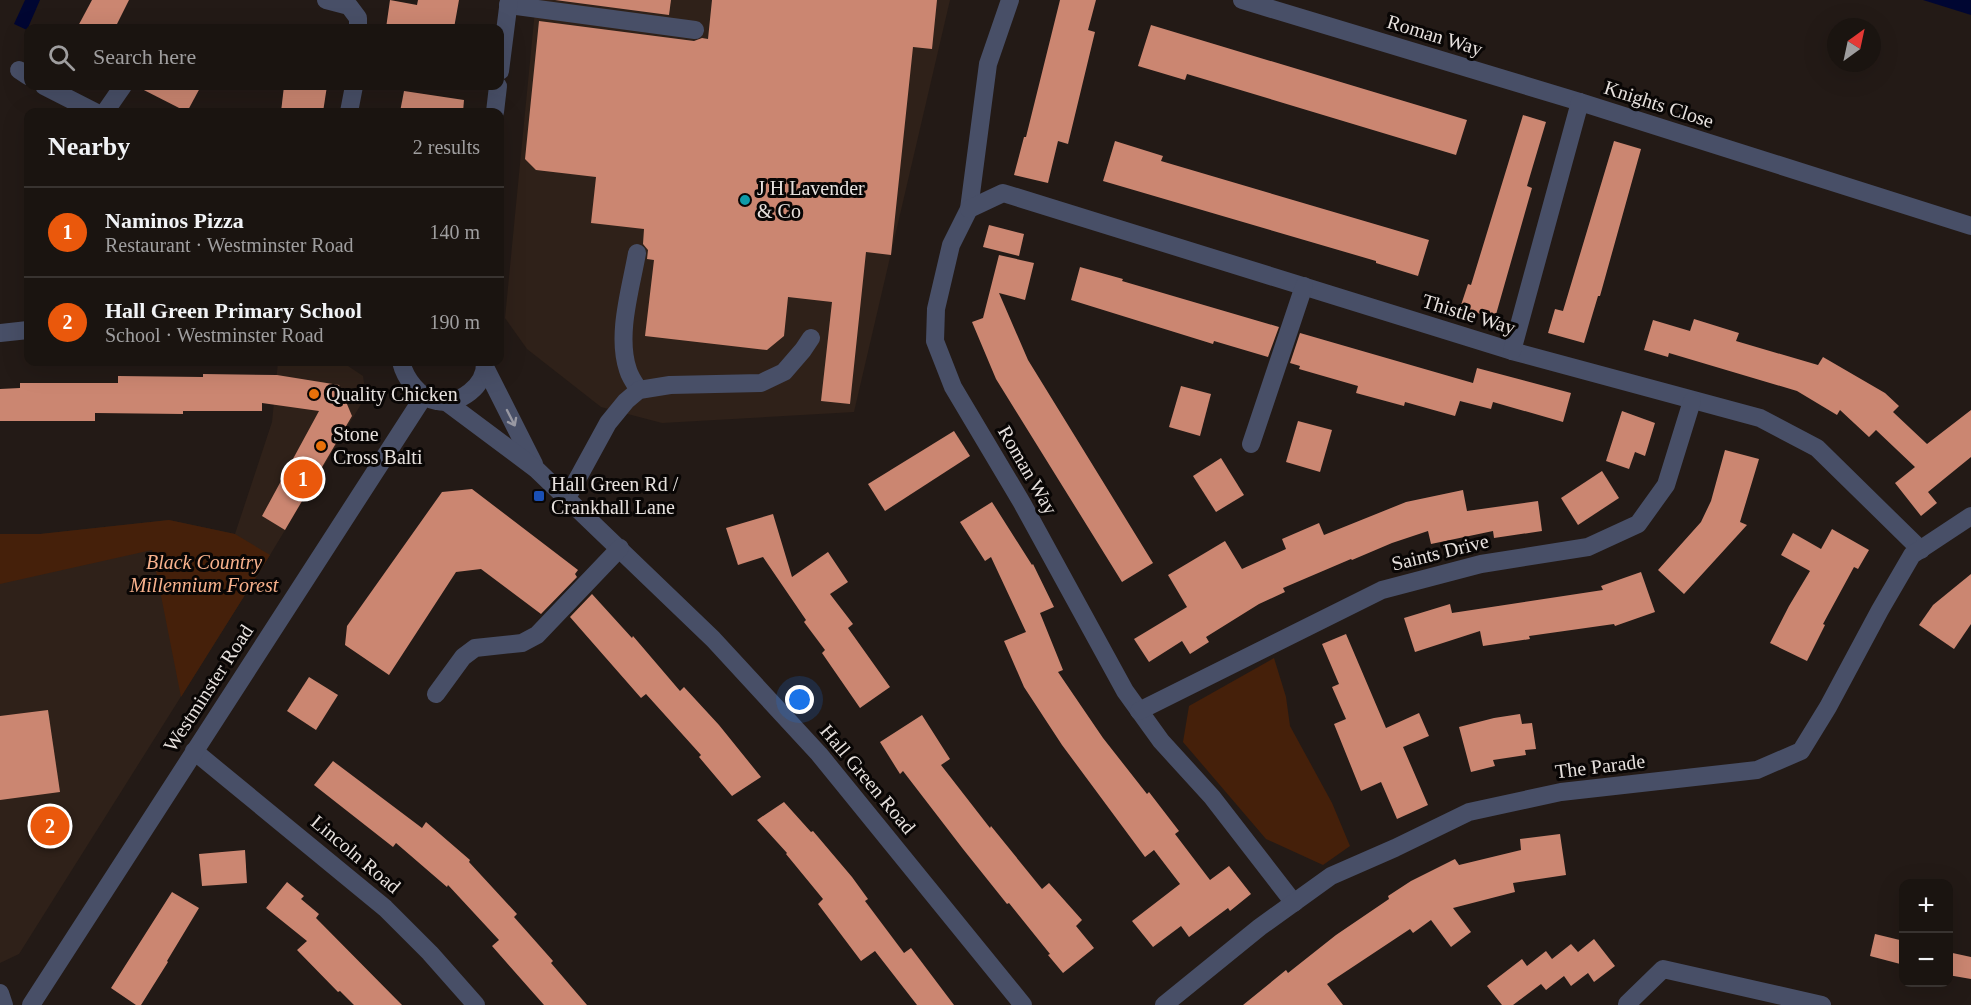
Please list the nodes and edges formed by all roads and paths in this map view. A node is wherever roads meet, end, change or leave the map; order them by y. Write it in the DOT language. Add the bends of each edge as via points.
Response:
graph roads {
  1 [pos="326,0"];
  2 [pos="1010,0"];
  3 [pos="1242,0"];
  4 [pos="509,2"];
  5 [pos="358,24"];
  6 [pos="695,30"];
  7 [pos="504,40"];
  8 [pos="52,90"];
  9 [pos="120,90"];
  10 [pos="353,90"];
  11 [pos="498,90"];
  12 [pos="1580,102"];
  13 [pos="87,108"];
  14 [pos="108,108"];
  15 [pos="350,108"];
  16 [pos="495,108"];
  17 [pos="969,209"];
  18 [pos="1971,226"];
  19 [pos="637,253"];
  20 [pos="1304,286"];
  21 [pos="24,330"];
  22 [pos="0,333"];
  23 [pos="811,338"];
  24 [pos="1512,351"];
  25 [pos="403,366"];
  26 [pos="484,366"];
  27 [pos="486,366"];
  28 [pos="639,390"];
  29 [pos="424,396"];
  30 [pos="445,401"];
  31 [pos="1692,401"];
  32 [pos="1251,444"];
  33 [pos="536,469"];
  34 [pos="567,498"];
  35 [pos="1971,516"];
  36 [pos="620,548"];
  37 [pos="1921,550"];
  38 [pos="436,694"];
  39 [pos="1139,711"];
  40 [pos="194,751"];
  41 [pos="1294,903"];
  42 [pos="0,993"];
  43 [pos="1627,1004"];
  44 [pos="4,1005"];
  45 [pos="31,1005"];
  46 [pos="476,1005"];
  47 [pos="1023,1005"];
  48 [pos="1164,1005"];
  49 [pos="1822,1005"];
  1 -- 5 [label="street" via="349,6"];
  2 -- 17 [label="street, Roman Way" via="988,64"];
  3 -- 12 [label="street, Roman Way"];
  4 -- 6 [label="street"];
  4 -- 7 [label="street"];
  8 -- 13 [label="street"];
  9 -- 14 [label="street"];
  10 -- 15 [label="street"];
  11 -- 16 [label="street"];
  12 -- 18 [label="street, Knights Close"];
  12 -- 24 [label="street, Knights Close"];
  17 -- 20 [label="street, Thistle Way" via="1002,193"];
  17 -- 39 [label="street, Roman Way" via="951,245 936,309 935,341 952,387 1022,502"];
  19 -- 28 [label="street" via="623,353"];
  20 -- 24 [label="street, Thistle Way"];
  20 -- 32 [label="street"];
  21 -- 22 [label="street"];
  23 -- 28 [label="street" via="784,372 761,383 670,385"];
  24 -- 31 [label="street, Thistle Way"];
  25 -- 29 [label="street" via="408,379"];
  26 -- 30 [label="street" via="475,388"];
  27 -- 33 [label="street, Hall Green Road, one-way"];
  28 -- 34 [label="street" via="608,423"];
  29 -- 30 [label="street"];
  29 -- 40 [label="street, Westminster Road"];
  30 -- 33 [label="street, Hall Green Road"];
  31 -- 37 [label="street, Thistle Way" via="1760,418 1817,448"];
  31 -- 39 [label="street, Saints Drive" via="1666,485 1638,524 1588,548 1481,564 1382,590"];
  33 -- 34 [label="street, Hall Green Road"];
  34 -- 36 [label="street, Hall Green Road"];
  35 -- 37 [label="street, The Parade"];
  36 -- 38 [label="street" via="537,635 522,642 475,648 463,657"];
  36 -- 47 [label="street, Hall Green Road" via="713,639 819,754"];
  37 -- 41 [label="street, The Parade" via="1912,555 1801,751 1757,770 1561,792 1469,812 1332,876"];
  39 -- 41 [label="street, Roman Way"];
  40 -- 45 [label="street, Westminster Road"];
  40 -- 46 [label="street, Lincoln Road" via="385,908"];
  41 -- 48 [label="street, The Parade"];
  42 -- 44 [label="street"];
  43 -- 49 [label="street" via="1663,969"];
}
